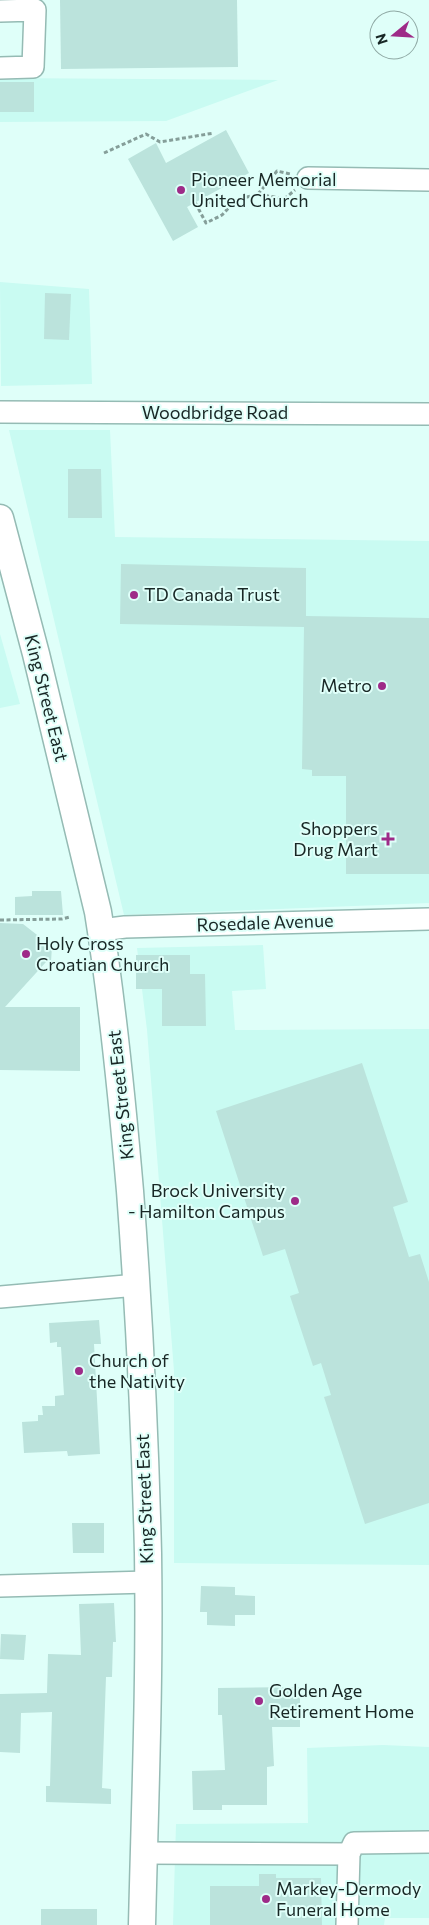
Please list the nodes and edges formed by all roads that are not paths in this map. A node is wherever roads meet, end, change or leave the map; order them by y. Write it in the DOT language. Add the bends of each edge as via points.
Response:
graph roads {
  1 [pos="0,11"];
  2 [pos="0,68"];
  3 [pos="308,178"];
  4 [pos="429,180"];
  5 [pos="0,412"];
  6 [pos="429,414"];
  7 [pos="0,518"];
  8 [pos="429,919"];
  9 [pos="101,930"];
  10 [pos="137,1285"];
  11 [pos="0,1297"];
  12 [pos="148,1582"];
  13 [pos="0,1586"];
  14 [pos="429,1842"];
  15 [pos="144,1853"];
  16 [pos="349,1854"];
  17 [pos="142,1925"];
  18 [pos="347,1925"];
  1 -- 2 [label="street" via="35,10 33,68"];
  3 -- 4 [label="street"];
  5 -- 6 [label="street, Woodbridge Road"];
  7 -- 9 [label="main road, King Street East" via="36,654"];
  8 -- 9 [label="street, Rosedale Avenue"];
  9 -- 10 [label="main road, King Street East" via="123,1104"];
  10 -- 11 [label="street"];
  10 -- 12 [label="main road, King Street East"];
  12 -- 13 [label="street"];
  12 -- 15 [label="main road, King Street East"];
  14 -- 16 [label="street" via="354,1843"];
  15 -- 16 [label="street"];
  15 -- 17 [label="main road, King Street East"];
  16 -- 18 [label="street"];
}
